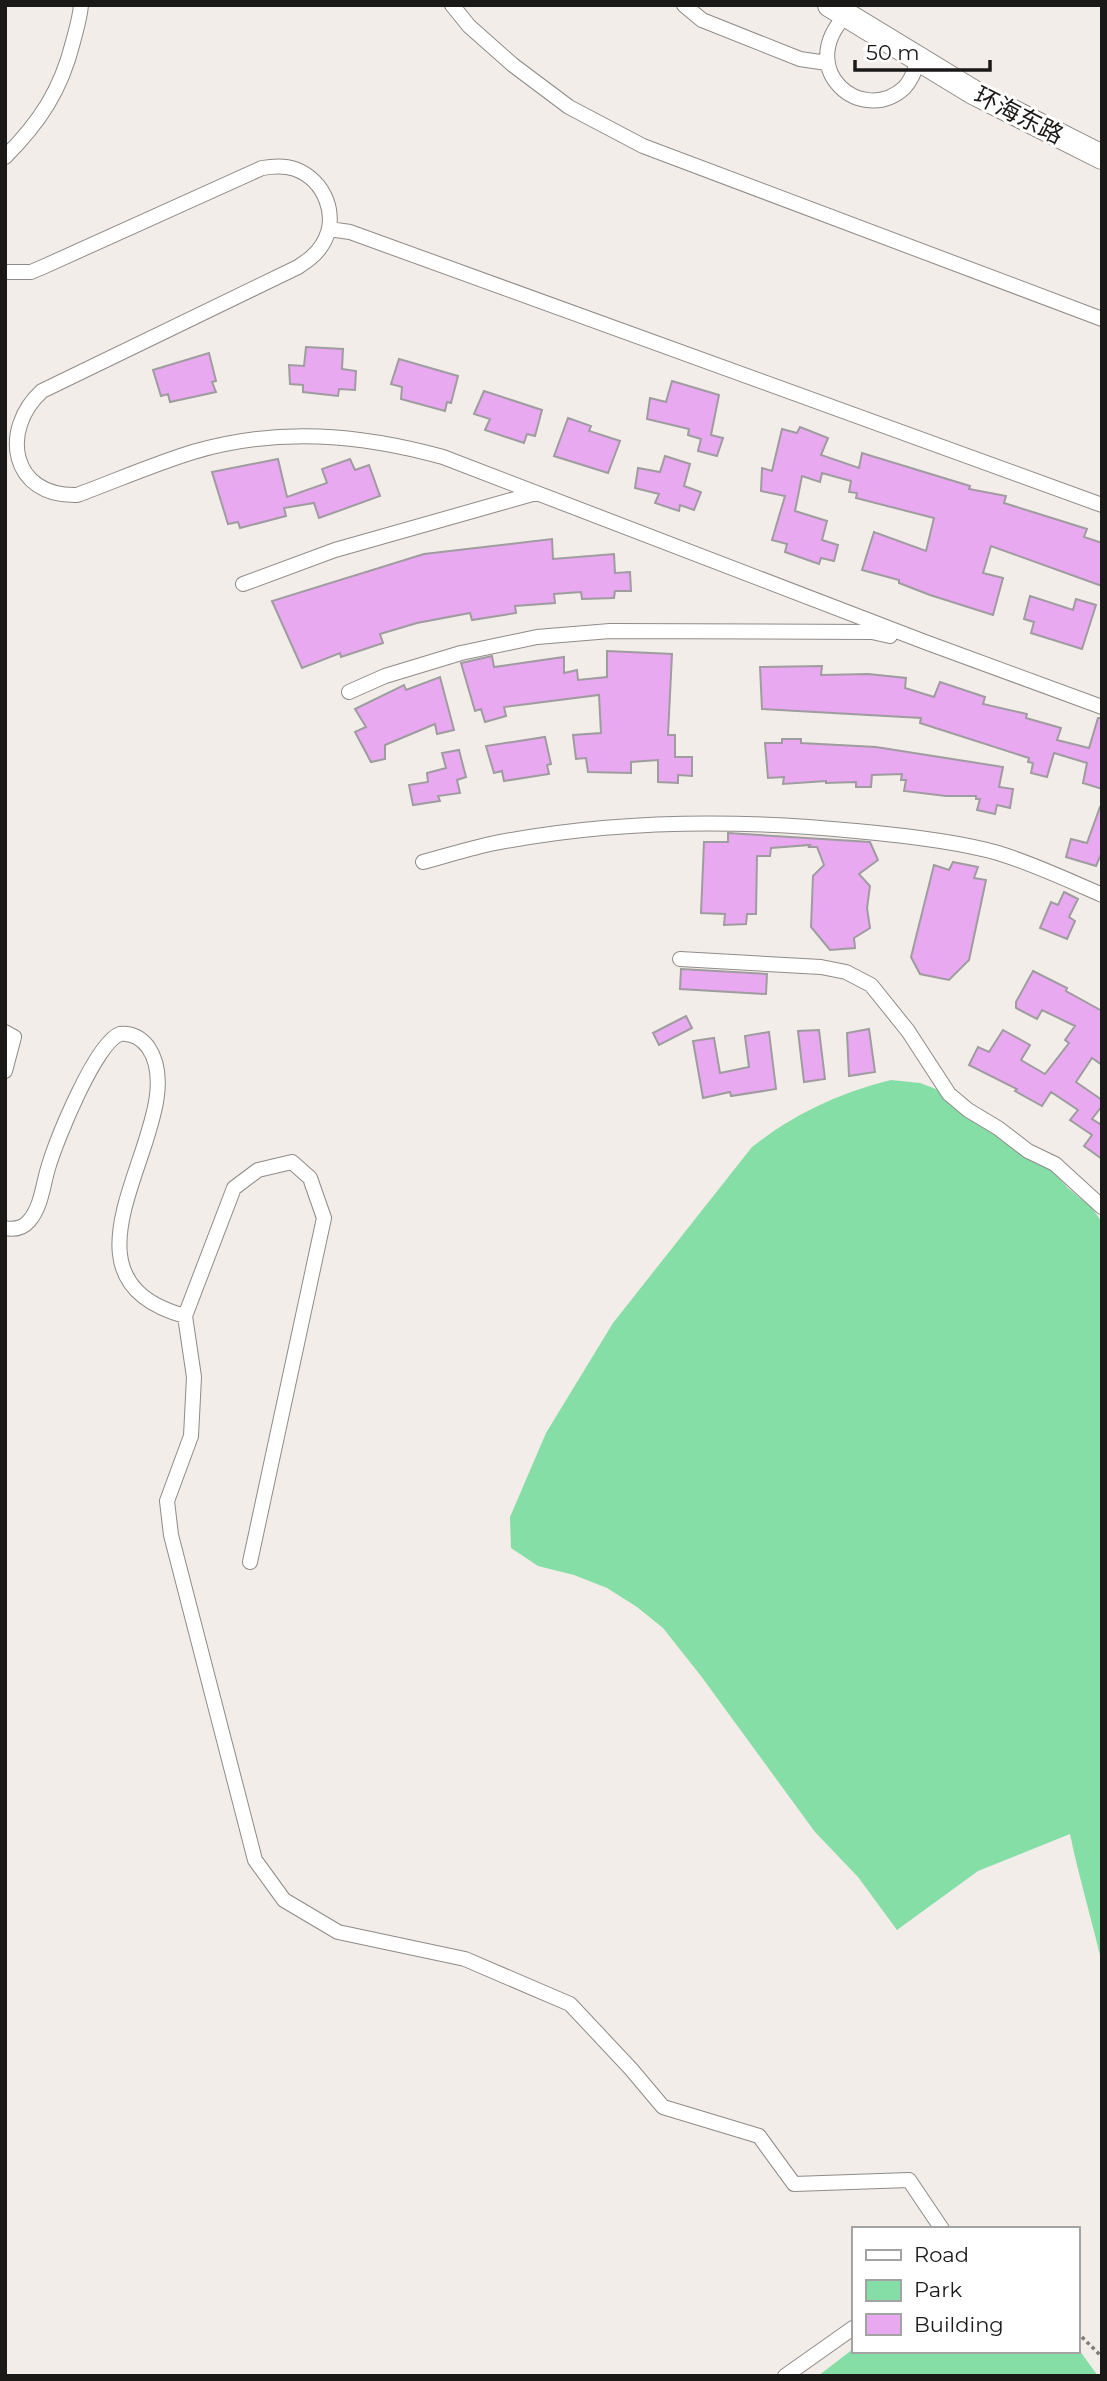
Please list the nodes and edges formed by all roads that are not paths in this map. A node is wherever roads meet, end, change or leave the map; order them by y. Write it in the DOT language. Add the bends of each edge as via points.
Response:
graph roads {
  1 [pos="81,5"];
  2 [pos="452,5"];
  3 [pos="684,5"];
  4 [pos="838,10"];
  5 [pos="919,59"];
  6 [pos="827,63"];
  7 [pos="5,157"];
  8 [pos="1102,157"];
  9 [pos="329,229"];
  10 [pos="5,272"];
  11 [pos="1102,319"];
  12 [pos="536,493"];
  13 [pos="1102,505"];
  14 [pos="243,584"];
  15 [pos="925,642"];
  16 [pos="349,692"];
  17 [pos="1102,708"];
  18 [pos="423,862"];
  19 [pos="1102,895"];
  20 [pos="680,959"];
  21 [pos="5,1032"];
  22 [pos="5,1071"];
  23 [pos="1102,1207"];
  24 [pos="5,1228"];
  25 [pos="185,1316"];
  26 [pos="250,1562"];
  27 [pos="941,2227"];
  28 [pos="852,2329"];
  29 [pos="785,2376"];
  1 -- 7 [label="street" via="65,73 27,136"];
  2 -- 11 [label="street" via="513,65 569,107 643,146"];
  3 -- 6 [label="street" via="702,20 800,59"];
  4 -- 5 [label="highway, 环海东路"];
  4 -- 6 [label="street" via="828,39"];
  5 -- 6 [label="street" via="904,88 877,100 849,94 837,84"];
  5 -- 8 [label="highway, 环海东路" via="973,92"];
  9 -- 10 [label="street" via="330,212 317,184 306,174 277,166 262,168 31,272"];
  9 -- 12 [label="street" via="323,245 298,267 28,401 11,431 16,465 27,480 50,493 77,495 194,452 250,441 349,437 443,457"];
  9 -- 13 [label="street" via="350,232"];
  12 -- 14 [label="street" via="335,550"];
  12 -- 15 [label="street"];
  15 -- 16 [label="street" via="872,632 610,631 537,637 461,653"];
  15 -- 17 [label="street"];
  18 -- 19 [label="street" via="490,844 586,830 659,824 806,826 903,835 997,853"];
  20 -- 23 [label="street" via="821,967 846,972 871,985 949,1094 1028,1151 1055,1164"];
  21 -- 22 [label="street" via="14,1037"];
  24 -- 25 [label="street" via="24,1226 34,1213 60,1133 108,1042 120,1034 137,1037 153,1056 157,1089 124,1215 121,1259 128,1278 147,1299 163,1310"];
  25 -- 26 [label="street" via="233,1188 258,1170 292,1162 310,1178 324,1218"];
  25 -- 27 [label="street" via="194,1377 191,1436 167,1501 172,1535 255,1860 284,1900 338,1933 465,1959 570,2004 663,2107 759,2136 794,2184 909,2180"];
  28 -- 29 [label="street"];
}
